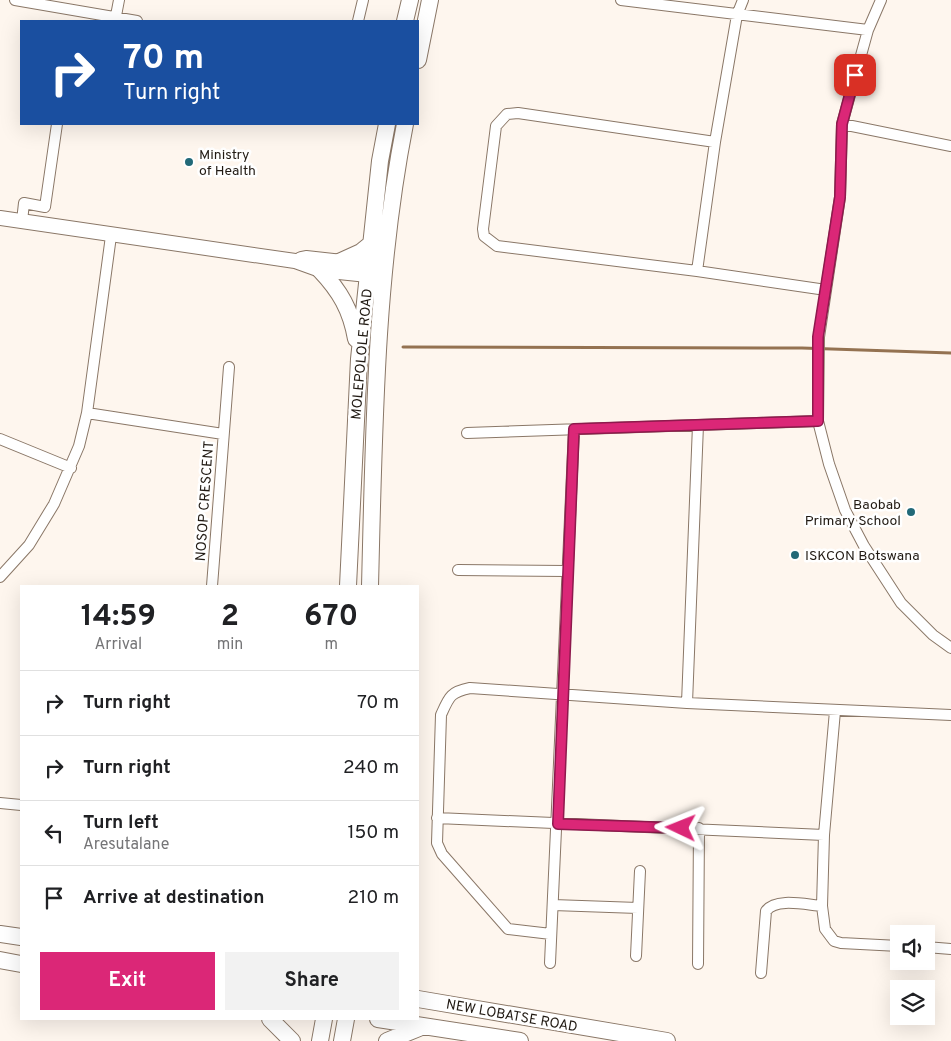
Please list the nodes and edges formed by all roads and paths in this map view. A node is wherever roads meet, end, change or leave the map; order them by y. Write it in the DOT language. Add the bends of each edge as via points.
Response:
graph roads {
  1 [pos="15,0"];
  2 [pos="119,0"];
  3 [pos="363,0"];
  4 [pos="410,0"];
  5 [pos="430,0"];
  6 [pos="621,0"];
  7 [pos="743,0"];
  8 [pos="881,0"];
  9 [pos="738,16"];
  10 [pos="115,19"];
  11 [pos="358,20"];
  12 [pos="406,20"];
  13 [pos="868,30"];
  14 [pos="419,55"];
  15 [pos="842,124"];
  16 [pos="57,125"];
  17 [pos="387,125"];
  18 [pos="405,125"];
  19 [pos="715,142"];
  20 [pos="951,146"];
  21 [pos="0,218"];
  22 [pos="22,221"];
  23 [pos="111,236"];
  24 [pos="372,243"];
  25 [pos="295,261"];
  26 [pos="339,262"];
  27 [pos="320,270"];
  28 [pos="376,271"];
  29 [pos="697,271"];
  30 [pos="826,290"];
  31 [pos="359,358"];
  32 [pos="229,367"];
  33 [pos="87,413"];
  34 [pos="818,421"];
  35 [pos="698,425"];
  36 [pos="574,429"];
  37 [pos="467,433"];
  38 [pos="223,434"];
  39 [pos="0,439"];
  40 [pos="71,468"];
  41 [pos="458,570"];
  42 [pos="566,571"];
  43 [pos="0,577"];
  44 [pos="212,585"];
  45 [pos="348,585"];
  46 [pos="370,585"];
  47 [pos="951,648"];
  48 [pos="563,696"];
  49 [pos="687,703"];
  50 [pos="835,711"];
  51 [pos="951,715"];
  52 [pos="0,803"];
  53 [pos="20,805"];
  54 [pos="437,818"];
  55 [pos="558,824"];
  56 [pos="699,828"];
  57 [pos="824,835"];
  58 [pos="640,871"];
  59 [pos="553,904"];
  60 [pos="822,906"];
  61 [pos="638,908"];
  62 [pos="0,934"];
  63 [pos="551,934"];
  64 [pos="20,937"];
  65 [pos="890,946"];
  66 [pos="935,948"];
  67 [pos="951,949"];
  68 [pos="636,956"];
  69 [pos="0,960"];
  70 [pos="550,963"];
  71 [pos="20,964"];
  72 [pos="698,964"];
  73 [pos="761,973"];
  74 [pos="419,999"];
  75 [pos="271,1020"];
  76 [pos="324,1020"];
  77 [pos="346,1020"];
  78 [pos="384,1020"];
  79 [pos="422,1027"];
  80 [pos="292,1041"];
  81 [pos="320,1041"];
  82 [pos="342,1041"];
  83 [pos="387,1041"];
  84 [pos="520,1041"];
  85 [pos="666,1041"];
  1 -- 10 [label="street"];
  2 -- 10 [label="street"];
  3 -- 11 [label="street"];
  4 -- 12 [label="main road"];
  5 -- 14 [label="main road"];
  6 -- 9 [label="street"];
  7 -- 9 [label="street"];
  8 -- 13 [label="street"];
  9 -- 13 [label="street"];
  9 -- 19 [label="street"];
  13 -- 15 [label="street"];
  15 -- 20 [label="street"];
  15 -- 30 [label="street" via="840,197"];
  16 -- 22 [label="street" via="44,207 24,203"];
  17 -- 24 [label="main road, MOLEPOLOLE ROAD"];
  18 -- 28 [label="main road, MOLEPOLOLE ROAD"];
  19 -- 29 [label="street"];
  19 -- 29 [label="street" via="518,113 507,114 496,126 483,229 490,242 497,246"];
  21 -- 22 [label="street"];
  22 -- 23 [label="street"];
  23 -- 25 [label="street"];
  23 -- 33 [label="street"];
  24 -- 26 [label="main road"];
  24 -- 28 [label="main road, MOLEPOLOLE ROAD"];
  25 -- 26 [label="street" via="306,258"];
  25 -- 27 [label="street"];
  26 -- 28 [label="street"];
  27 -- 28 [label="street"];
  27 -- 31 [label="main road" via="344,299 352,318"];
  28 -- 31 [label="main road, MOLEPOLOLE ROAD"];
  28 -- 46 [label="main road, MOLEPOLOLE ROAD"];
  29 -- 30 [label="street"];
  30 -- 34 [label="street" via="818,337"];
  31 -- 45 [label="main road, MOLEPOLOLE ROAD"];
  32 -- 38 [label="street"];
  33 -- 38 [label="street, NOSOP CRESCENT"];
  33 -- 40 [label="street"];
  34 -- 35 [label="street"];
  34 -- 47 [label="street" via="845,510 864,546 901,603"];
  35 -- 36 [label="street"];
  35 -- 49 [label="street"];
  36 -- 37 [label="street"];
  36 -- 42 [label="street"];
  38 -- 44 [label="street, NOSOP CRESCENT"];
  39 -- 40 [label="street"];
  40 -- 43 [label="street" via="29,545"];
  41 -- 42 [label="street"];
  42 -- 48 [label="street"];
  48 -- 49 [label="street"];
  48 -- 54 [label="street" via="470,688 457,690 449,697 441,714"];
  48 -- 55 [label="street"];
  49 -- 50 [label="street"];
  50 -- 51 [label="street"];
  50 -- 57 [label="street"];
  52 -- 53 [label="street"];
  54 -- 55 [label="street"];
  54 -- 63 [label="street" via="437,843 442,854 502,925 514,932"];
  55 -- 56 [label="street"];
  55 -- 59 [label="street"];
  56 -- 57 [label="street"];
  56 -- 72 [label="street"];
  57 -- 60 [label="street"];
  58 -- 61 [label="street"];
  59 -- 61 [label="street"];
  59 -- 63 [label="street"];
  60 -- 65 [label="street" via="824,929 834,941"];
  60 -- 73 [label="street" via="779,904 769,907"];
  61 -- 68 [label="street"];
  62 -- 64 [label="main road"];
  63 -- 70 [label="street"];
  66 -- 67 [label="street"];
  69 -- 71 [label="main road"];
  74 -- 85 [label="main road, NEW LOBATSE ROAD"];
  75 -- 80 [label="main road"];
  76 -- 81 [label="main road"];
  77 -- 82 [label="main road"];
  78 -- 79 [label="main road, NEW LOBATSE ROAD"];
  79 -- 83 [label="main road"];
  79 -- 84 [label="main road, NEW LOBATSE ROAD"];
}
